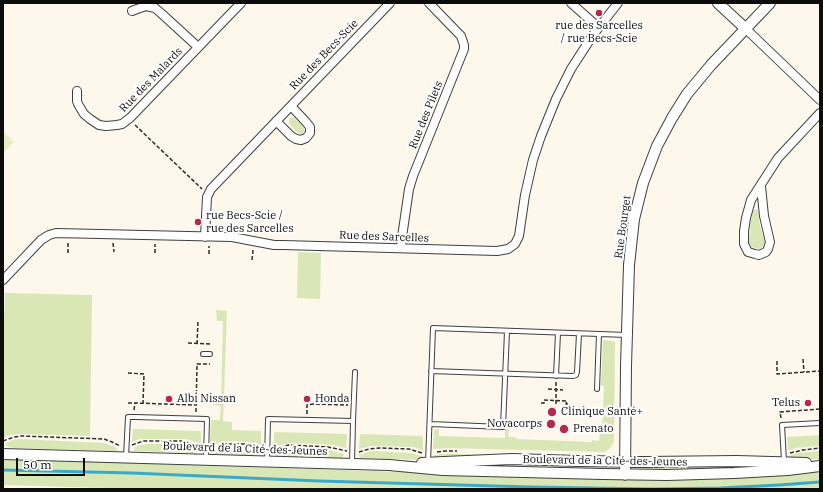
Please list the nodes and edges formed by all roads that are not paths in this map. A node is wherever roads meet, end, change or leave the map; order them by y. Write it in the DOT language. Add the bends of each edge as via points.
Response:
graph roads {
  1 [pos="240,3"];
  2 [pos="390,3"];
  3 [pos="429,3"];
  4 [pos="571,3"];
  5 [pos="618,3"];
  6 [pos="718,3"];
  7 [pos="770,3"];
  8 [pos="132,11"];
  9 [pos="598,27"];
  10 [pos="746,29"];
  11 [pos="198,47"];
  12 [pos="77,91"];
  13 [pos="820,100"];
  14 [pos="291,106"];
  15 [pos="820,112"];
  16 [pos="276,121"];
  17 [pos="761,186"];
  18 [pos="207,240"];
  19 [pos="402,248"];
  20 [pos="3,280"];
  21 [pos="507,331"];
  22 [pos="558,333"];
  23 [pos="579,334"];
  24 [pos="599,334"];
  25 [pos="627,335"];
  26 [pos="203,354"];
  27 [pos="210,354"];
  28 [pos="431,371"];
  29 [pos="354,372"];
  30 [pos="506,374"];
  31 [pos="556,376"];
  32 [pos="596,389"];
  33 [pos="353,421"];
  34 [pos="820,423"];
  35 [pos="430,424"];
  36 [pos="3,454"];
  37 [pos="126,457"];
  38 [pos="206,460"];
  39 [pos="267,462"];
  40 [pos="427,462"];
  41 [pos="625,462"];
  42 [pos="784,462"];
  43 [pos="352,464"];
  44 [pos="820,465"];
  45 [pos="625,475"];
  1 -- 11 [label="street, Rue des Malards"];
  2 -- 14 [label="street, Rue des Becs-Scie"];
  3 -- 19 [label="street, Rue des Pilets" via="461,36 464,49 413,176"];
  4 -- 9 [label="street"];
  5 -- 9 [label="street, Rue des Sarcelles"];
  6 -- 10 [label="street"];
  7 -- 10 [label="street, Rue Bourget"];
  8 -- 11 [label="street" via="146,6 155,8"];
  9 -- 19 [label="street, Rue des Sarcelles" via="571,69 546,124 530,172 519,236 514,246 497,251"];
  10 -- 13 [label="street"];
  10 -- 25 [label="street, Rue Bourget" via="704,73 684,99 659,142 646,173 631,235"];
  11 -- 12 [label="street, Rue des Malards" via="130,118 117,126 99,125 84,114 77,101"];
  14 -- 16 [label="street, Rue des Becs-Scie"];
  14 -- 16 [label="street, Rue des Becs-Scie" via="310,127 310,133 306,138 294,138"];
  15 -- 17 [label="street" via="778,158"];
  16 -- 18 [label="street, Rue des Becs-Scie" via="209,193 206,201"];
  17 -- 17 [label="street" via="749,207 744,235 744,244 748,252 759,255 766,252 770,242"];
  18 -- 19 [label="street, Rue des Sarcelles" via="232,237 278,245"];
  18 -- 20 [label="street, Rue des Sarcelles" via="52,234 41,240"];
  21 -- 22 [label="lane"];
  21 -- 28 [label="lane" via="432,328"];
  21 -- 30 [label="lane"];
  22 -- 23 [label="lane"];
  22 -- 31 [label="lane"];
  23 -- 24 [label="lane"];
  23 -- 31 [label="lane" via="576,375"];
  24 -- 25 [label="lane"];
  24 -- 32 [label="lane"];
  25 -- 41 [label="street, Rue Bourget"];
  26 -- 27 [label="lane"];
  28 -- 30 [label="lane"];
  28 -- 35 [label="lane"];
  29 -- 33 [label="lane"];
  30 -- 31 [label="lane"];
  30 -- 35 [label="lane" via="503,427"];
  33 -- 39 [label="lane" via="268,419"];
  33 -- 43 [label="lane"];
  34 -- 42 [label="lane" via="782,425"];
  35 -- 40 [label="lane"];
  36 -- 37 [label="street, Boulevard de la Cité-des-Jeunes"];
  37 -- 38 [label="street, Boulevard de la Cité-des-Jeunes"];
  37 -- 38 [label="lane" via="128,417 207,419"];
  38 -- 39 [label="street, Boulevard de la Cité-des-Jeunes"];
  39 -- 43 [label="street, Boulevard de la Cité-des-Jeunes"];
  40 -- 41 [label="street, Boulevard de la Cité-des-Jeunes" via="512,459"];
  40 -- 43 [label="street, Boulevard de la Cité-des-Jeunes"];
  40 -- 45 [label="street, Boulevard de la Cité-des-Jeunes" via="449,470"];
  41 -- 42 [label="street, Boulevard de la Cité-des-Jeunes"];
  41 -- 45 [label="street, Rue Bourget"];
  42 -- 44 [label="street, Boulevard de la Cité-des-Jeunes"];
  44 -- 45 [label="street, Boulevard de la Cité-des-Jeunes" via="788,470 734,473"];
}
